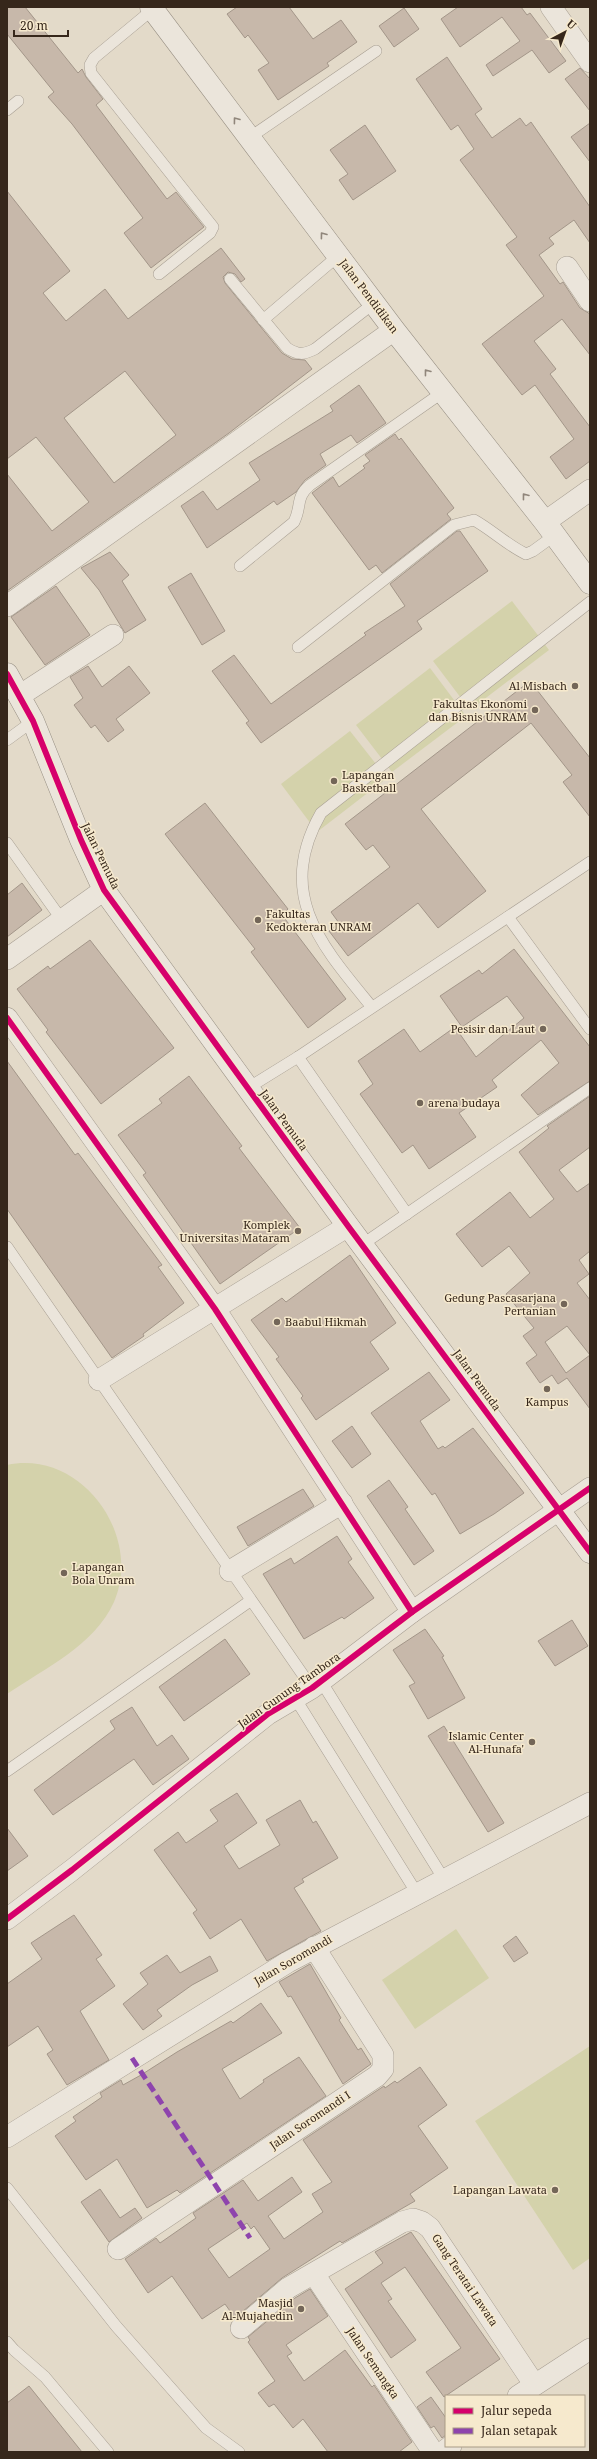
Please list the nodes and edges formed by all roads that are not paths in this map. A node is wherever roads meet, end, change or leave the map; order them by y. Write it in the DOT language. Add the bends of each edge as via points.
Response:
graph roads {
  1 [pos="551,7"];
  2 [pos="152,8"];
  3 [pos="376,51"];
  4 [pos="590,62"];
  5 [pos="18,101"];
  6 [pos="7,110"];
  7 [pos="249,138"];
  8 [pos="338,256"];
  9 [pos="567,267"];
  10 [pos="159,274"];
  11 [pos="230,279"];
  12 [pos="590,301"];
  13 [pos="374,303"];
  14 [pos="264,320"];
  15 [pos="394,330"];
  16 [pos="443,392"];
  17 [pos="590,490"];
  18 [pos="550,528"];
  19 [pos="240,566"];
  20 [pos="590,583"];
  21 [pos="590,602"];
  22 [pos="7,606"];
  23 [pos="113,635"];
  24 [pos="298,647"];
  25 [pos="7,674"];
  26 [pos="19,696"];
  27 [pos="33,721"];
  28 [pos="7,740"];
  29 [pos="7,844"];
  30 [pos="590,862"];
  31 [pos="104,890"];
  32 [pos="508,917"];
  33 [pos="62,920"];
  34 [pos="7,958"];
  35 [pos="371,1006"];
  36 [pos="7,1018"];
  37 [pos="590,1029"];
  38 [pos="298,1057"];
  39 [pos="248,1088"];
  40 [pos="590,1088"];
  41 [pos="407,1214"];
  42 [pos="348,1226"];
  43 [pos="363,1244"];
  44 [pos="7,1247"];
  45 [pos="215,1310"];
  46 [pos="98,1380"];
  47 [pos="590,1488"];
  48 [pos="342,1503"];
  49 [pos="560,1509"];
  50 [pos="590,1552"];
  51 [pos="230,1571"];
  52 [pos="250,1601"];
  53 [pos="412,1612"];
  54 [pos="309,1689"];
  55 [pos="7,1771"];
  56 [pos="590,1803"];
  57 [pos="445,1881"];
  58 [pos="418,1895"];
  59 [pos="7,1919"];
  60 [pos="314,1947"];
  61 [pos="7,2137"];
  62 [pos="7,2188"];
  63 [pos="118,2249"];
  64 [pos="314,2274"];
  65 [pos="241,2328"];
  66 [pos="7,2342"];
  67 [pos="590,2349"];
  68 [pos="526,2390"];
  69 [pos="108,2452"];
  70 [pos="239,2452"];
  71 [pos="433,2452"];
  1 -- 4 [label="street"];
  7 -- 2 [label="street, Jalan Pendidikan, one-way"];
  2 -- 10 [label="lane" via="94,58 90,65 91,73 213,226 210,233"];
  3 -- 7 [label="lane"];
  5 -- 6 [label="lane"];
  8 -- 7 [label="street, Jalan Pendidikan, one-way"];
  8 -- 13 [label="street, Jalan Pendidikan"];
  8 -- 14 [label="lane"];
  9 -- 12 [label="street"];
  11 -- 14 [label="lane"];
  13 -- 14 [label="lane" via="315,349 304,354 297,354 287,348"];
  13 -- 15 [label="street, Jalan Pendidikan"];
  16 -- 15 [label="street, Jalan Pendidikan, one-way"];
  15 -- 22 [label="street"];
  18 -- 16 [label="street, Jalan Pendidikan, one-way"];
  16 -- 19 [label="lane" via="303,491 298,500 298,515 294,522"];
  17 -- 18 [label="street"];
  18 -- 20 [label="street, Jalan Pendidikan"];
  18 -- 24 [label="lane" via="534,552 526,554 490,528 474,520 454,525"];
  21 -- 35 [label="lane" via="321,813 314,825 308,839 303,869 307,914 329,952"];
  23 -- 26 [label="street"];
  25 -- 26 [label="street, Jalan Pemuda"];
  26 -- 27 [label="street, Jalan Pemuda"];
  27 -- 28 [label="lane"];
  27 -- 31 [label="street, Jalan Pemuda"];
  29 -- 33 [label="lane"];
  30 -- 32 [label="lane"];
  31 -- 33 [label="street"];
  31 -- 39 [label="street, Jalan Pemuda"];
  32 -- 35 [label="lane"];
  32 -- 37 [label="lane"];
  33 -- 34 [label="street"];
  35 -- 38 [label="lane"];
  36 -- 45 [label="street"];
  38 -- 39 [label="lane"];
  38 -- 41 [label="lane"];
  39 -- 42 [label="street, Jalan Pemuda"];
  40 -- 41 [label="lane"];
  41 -- 43 [label="lane"];
  42 -- 43 [label="street, Jalan Pemuda"];
  42 -- 45 [label="street"];
  43 -- 49 [label="street, Jalan Pemuda"];
  44 -- 46 [label="lane"];
  45 -- 46 [label="street"];
  45 -- 48 [label="street"];
  46 -- 51 [label="lane"];
  47 -- 49 [label="street, Jalan Gunung Tambora"];
  48 -- 51 [label="street"];
  48 -- 53 [label="street"];
  49 -- 50 [label="street, Jalan Pemuda"];
  49 -- 53 [label="street, Jalan Gunung Tambora"];
  51 -- 52 [label="lane"];
  52 -- 54 [label="lane"];
  52 -- 55 [label="lane"];
  53 -- 54 [label="street, Jalan Gunung Tambora"];
  54 -- 57 [label="lane"];
  54 -- 58 [label="lane"];
  54 -- 59 [label="street, Jalan Gunung Tambora" via="268,1714"];
  56 -- 57 [label="street, Jalan Soromandi"];
  57 -- 58 [label="street, Jalan Soromandi"];
  58 -- 60 [label="street, Jalan Soromandi"];
  60 -- 61 [label="street, Jalan Soromandi"];
  60 -- 63 [label="street, Jalan Soromandi I" via="383,2054 383,2069 377,2076"];
  62 -- 70 [label="lane" via="116,2326 206,2428"];
  64 -- 65 [label="street, Gang Teratai Lawata" via="288,2288"];
  64 -- 68 [label="street, Gang Teratai Lawata" via="402,2222 413,2219 422,2222 430,2228"];
  64 -- 71 [label="street, Jalan Semangka"];
  66 -- 69 [label="lane" via="45,2377"];
  67 -- 68 [label="street"];
}
